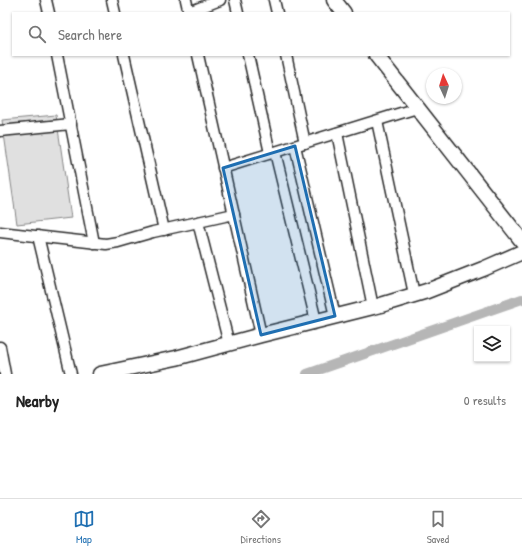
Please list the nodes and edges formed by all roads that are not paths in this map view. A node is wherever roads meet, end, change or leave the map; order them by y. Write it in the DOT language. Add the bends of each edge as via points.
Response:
graph roads {
  1 [pos="112,0"];
  2 [pos="186,0"];
  3 [pos="220,0"];
  4 [pos="235,0"];
  5 [pos="274,0"];
  6 [pos="334,0"];
  7 [pos="45,1"];
  8 [pos="49,12"];
  9 [pos="115,12"];
  10 [pos="189,12"];
  11 [pos="238,12"];
  12 [pos="277,12"];
  13 [pos="343,12"];
  14 [pos="57,56"];
  15 [pos="124,56"];
  16 [pos="198,56"];
  17 [pos="248,56"];
  18 [pos="286,56"];
  19 [pos="377,56"];
  20 [pos="417,108"];
  21 [pos="377,121"];
  22 [pos="71,124"];
  23 [pos="0,131"];
  24 [pos="337,133"];
  25 [pos="300,144"];
  26 [pos="273,153"];
  27 [pos="223,168"];
  28 [pos="234,214"];
  29 [pos="198,222"];
  30 [pos="164,230"];
  31 [pos="0,232"];
  32 [pos="38,236"];
  33 [pos="522,241"];
  34 [pos="94,243"];
  35 [pos="522,252"];
  36 [pos="414,294"];
  37 [pos="373,307"];
  38 [pos="335,316"];
  39 [pos="316,321"];
  40 [pos="261,335"];
  41 [pos="229,344"];
  42 [pos="0,348"];
  43 [pos="5,374"];
  44 [pos="71,374"];
  45 [pos="100,374"];
  1 -- 9 [label="street"];
  2 -- 10 [label="street"];
  3 -- 10 [label="street"];
  4 -- 11 [label="street"];
  5 -- 12 [label="street"];
  6 -- 13 [label="main road"];
  7 -- 8 [label="street"];
  14 -- 22 [label="street"];
  15 -- 30 [label="street"];
  16 -- 27 [label="street"];
  17 -- 26 [label="street"];
  18 -- 25 [label="street"];
  19 -- 20 [label="main road"];
  20 -- 21 [label="street"];
  20 -- 33 [label="main road"];
  21 -- 24 [label="street"];
  21 -- 36 [label="street"];
  22 -- 23 [label="street"];
  22 -- 34 [label="street"];
  24 -- 25 [label="street"];
  24 -- 37 [label="street"];
  25 -- 26 [label="street"];
  25 -- 38 [label="street"];
  26 -- 27 [label="street"];
  26 -- 39 [label="street"];
  27 -- 28 [label="street"];
  28 -- 29 [label="street"];
  28 -- 40 [label="street"];
  29 -- 30 [label="street"];
  29 -- 41 [label="street"];
  30 -- 34 [label="street" via="118,242"];
  31 -- 32 [label="street"];
  32 -- 34 [label="street"];
  32 -- 44 [label="street"];
  35 -- 36 [label="main road"];
  36 -- 37 [label="main road"];
  37 -- 38 [label="main road"];
  38 -- 39 [label="main road"];
  39 -- 40 [label="main road"];
  40 -- 41 [label="main road"];
  41 -- 45 [label="main road"];
  42 -- 43 [label="street"];
}
